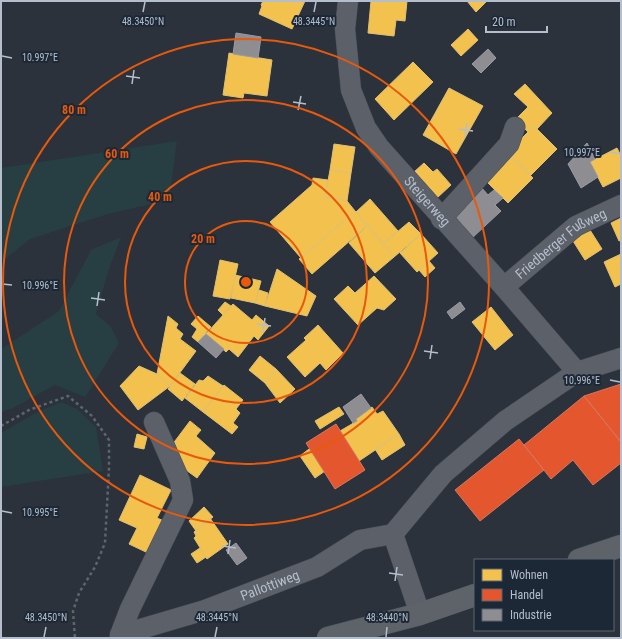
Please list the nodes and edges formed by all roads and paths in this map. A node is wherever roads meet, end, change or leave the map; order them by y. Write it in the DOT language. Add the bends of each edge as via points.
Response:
graph roads {
  1 [pos="348,1"];
  2 [pos="515,127"];
  3 [pos="621,205"];
  4 [pos="441,218"];
  5 [pos="504,287"];
  6 [pos="621,358"];
  7 [pos="577,372"];
  8 [pos="154,422"];
  9 [pos="1,426"];
  10 [pos="393,534"];
  11 [pos="621,546"];
  12 [pos="582,559"];
  13 [pos="474,595"];
  14 [pos="420,614"];
  15 [pos="75,638"];
  16 [pos="328,638"];
  1 -- 4 [label="street, Steigerweg" via="345,29 350,90 366,128 379,147"];
  2 -- 4 [label="street" via="509,144"];
  3 -- 5 [label="street, Friedberger Fußweg" via="576,226"];
  4 -- 5 [label="street, Steigerweg"];
  5 -- 7 [label="street, Steigerweg"];
  6 -- 7 [label="street"];
  7 -- 10 [label="street" via="505,421 443,474"];
  8 -- 10 [label="street, Pallottiweg" via="180,481 183,500 120,635 205,610 317,567 360,540"];
  9 -- 15 [label="path" via="29,410 68,396 92,416 109,440 105,543 95,567 79,593 73,611"];
  10 -- 14 [label="street"];
  11 -- 12 [label="main road"];
  13 -- 14 [label="main road"];
  14 -- 16 [label="main road"];
}
